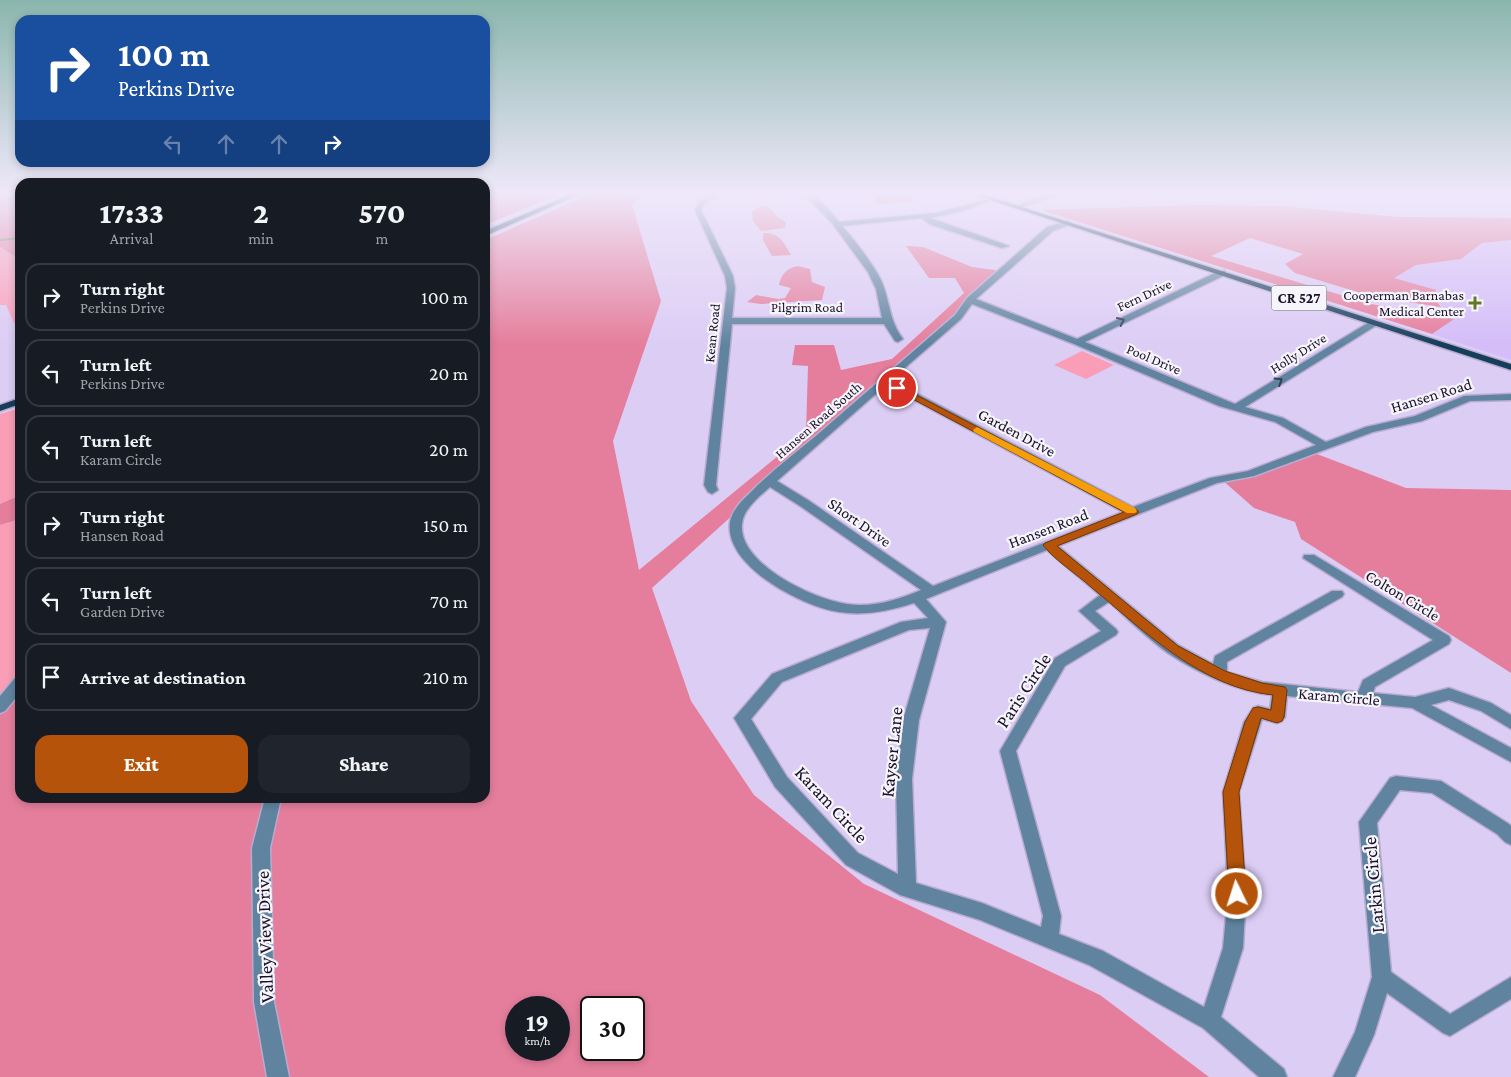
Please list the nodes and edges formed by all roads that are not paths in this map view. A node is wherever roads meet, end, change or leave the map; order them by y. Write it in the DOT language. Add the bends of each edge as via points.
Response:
graph roads {
  1 [pos="714,244"];
  2 [pos="851,244"];
  3 [pos="1000,244"];
  4 [pos="1032,244"];
  5 [pos="1132,244"];
  6 [pos="1005,246"];
  7 [pos="1222,273"];
  8 [pos="970,300"];
  9 [pos="727,321"];
  10 [pos="887,321"];
  11 [pos="1374,322"];
  12 [pos="898,338"];
  13 [pos="1077,342"];
  14 [pos="1511,367"];
  15 [pos="884,381"];
  16 [pos="15,395"];
  17 [pos="1511,397"];
  18 [pos="0,400"];
  19 [pos="15,402"];
  20 [pos="1238,407"];
  21 [pos="0,408"];
  22 [pos="1325,446"];
  23 [pos="768,481"];
  24 [pos="712,490"];
  25 [pos="1133,512"];
  26 [pos="1049,545"];
  27 [pos="1309,558"];
  28 [pos="924,594"];
  29 [pos="1337,594"];
  30 [pos="1110,595"];
  31 [pos="939,622"];
  32 [pos="1220,675"];
  33 [pos="15,688"];
  34 [pos="1280,690"];
  35 [pos="1364,698"];
  36 [pos="1416,702"];
  37 [pos="0,707"];
  38 [pos="1511,723"];
  39 [pos="1511,756"];
  40 [pos="271,803"];
  41 [pos="1511,837"];
  42 [pos="907,889"];
  43 [pos="1048,939"];
  44 [pos="1382,977"];
  45 [pos="1511,987"];
  46 [pos="1210,1021"];
  47 [pos="278,1077"];
  48 [pos="1276,1077"];
  49 [pos="1344,1077"];
  1 -- 9 [label="street, Kean Road" via="729,276 731,288"];
  2 -- 10 [label="street" via="878,283"];
  3 -- 6 [label="street"];
  4 -- 8 [label="street, Hansen Road South"];
  5 -- 7 [label="main road, CR 527"];
  7 -- 11 [label="main road, CR 527"];
  13 -- 7 [label="street, Fern Drive, one-way"];
  8 -- 13 [label="street, Pool Drive"];
  8 -- 15 [label="street, Hansen Road South" via="958,317"];
  9 -- 10 [label="street, Pilgrim Road"];
  9 -- 24 [label="street, Kean Road"];
  10 -- 12 [label="street" via="889,330"];
  11 -- 14 [label="main road, CR 527"];
  20 -- 11 [label="street, Holly Drive, one-way"];
  13 -- 20 [label="street, Pool Drive" via="1223,404"];
  15 -- 23 [label="street, Hansen Road South"];
  15 -- 25 [label="street, Garden Drive"];
  16 -- 18 [label="main road"];
  17 -- 22 [label="street, Hansen Road" via="1468,398 1418,419 1370,429"];
  19 -- 21 [label="main road"];
  20 -- 22 [label="street, Pool Drive" via="1279,420"];
  22 -- 25 [label="street, Hansen Road" via="1250,474 1214,480"];
  23 -- 28 [label="street, Short Drive" via="804,503"];
  23 -- 28 [label="street, Hansen Road" via="744,506 736,525 743,548 761,570 816,601 836,608 876,609"];
  25 -- 26 [label="street, Hansen Road"];
  26 -- 28 [label="street, Hansen Road"];
  26 -- 30 [label="street, Karam Circle"];
  27 -- 35 [label="street, Colton Circle" via="1444,640 1368,684"];
  28 -- 31 [label="street"];
  29 -- 32 [label="street" via="1220,660"];
  30 -- 32 [label="street, Karam Circle" via="1173,649"];
  30 -- 43 [label="street, Paris Circle" via="1086,610 1111,632 1060,662 1008,751 1052,916"];
  31 -- 42 [label="street, Kayser Lane" via="911,720 905,771"];
  31 -- 42 [label="street, Karam Circle" via="906,624 777,678 742,718 781,782 852,859"];
  32 -- 34 [label="street, Karam Circle"];
  33 -- 37 [label="street"];
  34 -- 35 [label="street, Karam Circle"];
  34 -- 46 [label="street" via="1277,717 1258,712 1252,722 1231,792 1237,894 1234,948"];
  35 -- 36 [label="street, Karam Circle"];
  36 -- 38 [label="street" via="1449,694 1486,707"];
  36 -- 39 [label="street, Karam Circle"];
  40 -- 47 [label="street, Valley View Drive" via="261,848 264,1002"];
  41 -- 44 [label="street, Larkin Circle" via="1435,786 1396,783 1368,822"];
  42 -- 43 [label="street, Karam Circle" via="982,912"];
  43 -- 46 [label="street, Karam Circle" via="1096,958"];
  44 -- 45 [label="street" via="1450,1026"];
  44 -- 49 [label="street, Larkin Circle" via="1364,1035"];
  46 -- 48 [label="street, Karam Circle"];
}
